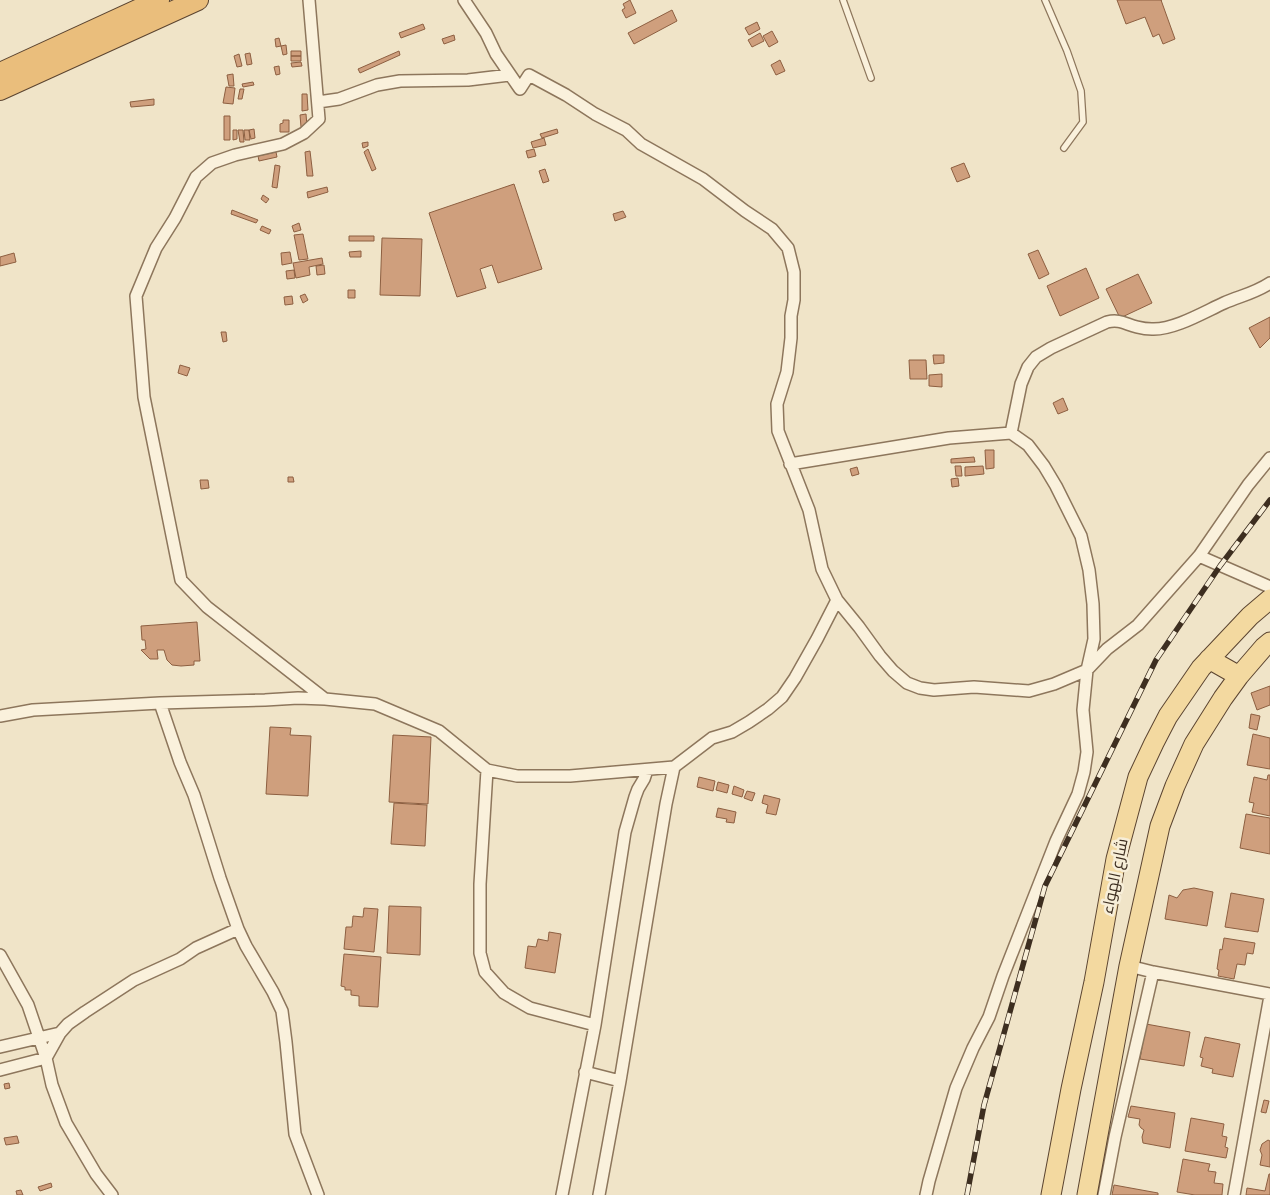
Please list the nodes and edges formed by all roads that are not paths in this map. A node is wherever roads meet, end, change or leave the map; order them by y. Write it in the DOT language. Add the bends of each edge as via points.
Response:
graph roads {
  1 [pos="159,0"];
  2 [pos="198,0"];
  3 [pos="309,0"];
  4 [pos="464,0"];
  5 [pos="843,0"];
  6 [pos="1045,0"];
  7 [pos="0,73"];
  8 [pos="510,74"];
  9 [pos="870,78"];
  10 [pos="0,90"];
  11 [pos="318,102"];
  12 [pos="1064,148"];
  13 [pos="1270,283"];
  14 [pos="1010,433"];
  15 [pos="1270,458"];
  16 [pos="790,464"];
  17 [pos="1199,556"];
  18 [pos="1270,587"];
  19 [pos="1270,599"];
  20 [pos="836,600"];
  21 [pos="1270,642"];
  22 [pos="1209,659"];
  23 [pos="1087,670"];
  24 [pos="1239,676"];
  25 [pos="325,699"];
  26 [pos="160,703"];
  27 [pos="0,716"];
  28 [pos="674,767"];
  29 [pos="487,770"];
  30 [pos="647,770"];
  31 [pos="238,929"];
  32 [pos="0,955"];
  33 [pos="1129,966"];
  34 [pos="1153,972"];
  35 [pos="1270,995"];
  36 [pos="595,1025"];
  37 [pos="60,1033"];
  38 [pos="38,1037"];
  39 [pos="0,1047"];
  40 [pos="46,1058"];
  41 [pos="0,1070"];
  42 [pos="585,1072"];
  43 [pos="620,1081"];
  44 [pos="112,1195"];
  45 [pos="318,1195"];
  46 [pos="562,1195"];
  47 [pos="599,1195"];
  48 [pos="926,1195"];
  49 [pos="1051,1195"];
  50 [pos="1087,1195"];
  51 [pos="1104,1195"];
  52 [pos="1234,1195"];
  1 -- 7 [label="highway"];
  2 -- 10 [label="highway"];
  3 -- 11 [label="street"];
  4 -- 8 [label="street"];
  5 -- 9 [label="lane"];
  6 -- 12 [label="lane" via="1081,91 1083,122"];
  8 -- 11 [label="street" via="468,80 400,81"];
  8 -- 16 [label="street" via="520,89 529,75 626,130 641,144 703,179 772,229 788,248 794,272 794,300 787,372 778,404 778,431"];
  11 -- 25 [label="street" via="319,119 304,133 283,144 212,163 196,177 156,248 136,296 144,397 181,580 206,607"];
  13 -- 14 [label="street" via="1169,327 1136,327 1114,320 1051,348 1036,357 1028,368"];
  14 -- 16 [label="street" via="949,438"];
  14 -- 23 [label="street" via="1028,445 1044,466 1081,536 1093,604 1094,639"];
  15 -- 17 [label="street"];
  16 -- 20 [label="street" via="809,510 822,569"];
  17 -- 18 [label="street"];
  17 -- 23 [label="street" via="1138,625 1107,649"];
  19 -- 22 [label="main road, شارع الهواء"];
  20 -- 23 [label="street" via="893,671 907,683 920,688 934,690 974,686 1029,691"];
  20 -- 28 [label="street" via="817,639 782,696 749,722 712,738"];
  21 -- 24 [label="main road, شارع الهواء"];
  22 -- 24 [label="main road"];
  22 -- 49 [label="main road, شارع الهواء" via="1168,716 1138,777 1116,859"];
  23 -- 48 [label="street" via="1084,710 1087,752 1078,794 1056,841 989,1017 956,1088"];
  24 -- 33 [label="main road, شارع الهواء" via="1194,744 1175,786 1160,826"];
  25 -- 26 [label="street"];
  25 -- 29 [label="street" via="375,704 439,731"];
  26 -- 27 [label="street" via="33,710"];
  26 -- 31 [label="street"];
  28 -- 30 [label="street"];
  28 -- 43 [label="street"];
  29 -- 30 [label="street" via="517,776 570,776"];
  29 -- 36 [label="street" via="480,884 480,953 485,972 504,993 530,1008"];
  30 -- 36 [label="street" via="635,797 626,832"];
  31 -- 37 [label="street" via="134,980 68,1024"];
  31 -- 45 [label="street" via="282,1011 295,1134"];
  32 -- 38 [label="street" via="28,1005"];
  33 -- 34 [label="street"];
  33 -- 50 [label="main road, شارع الهواء"];
  34 -- 35 [label="street"];
  34 -- 51 [label="street"];
  35 -- 52 [label="street"];
  36 -- 42 [label="street"];
  37 -- 38 [label="street"];
  37 -- 40 [label="street"];
  38 -- 39 [label="street"];
  38 -- 40 [label="street"];
  40 -- 41 [label="street"];
  40 -- 44 [label="street" via="66,1123"];
  42 -- 43 [label="street"];
  42 -- 46 [label="street"];
  43 -- 47 [label="street"];
}
